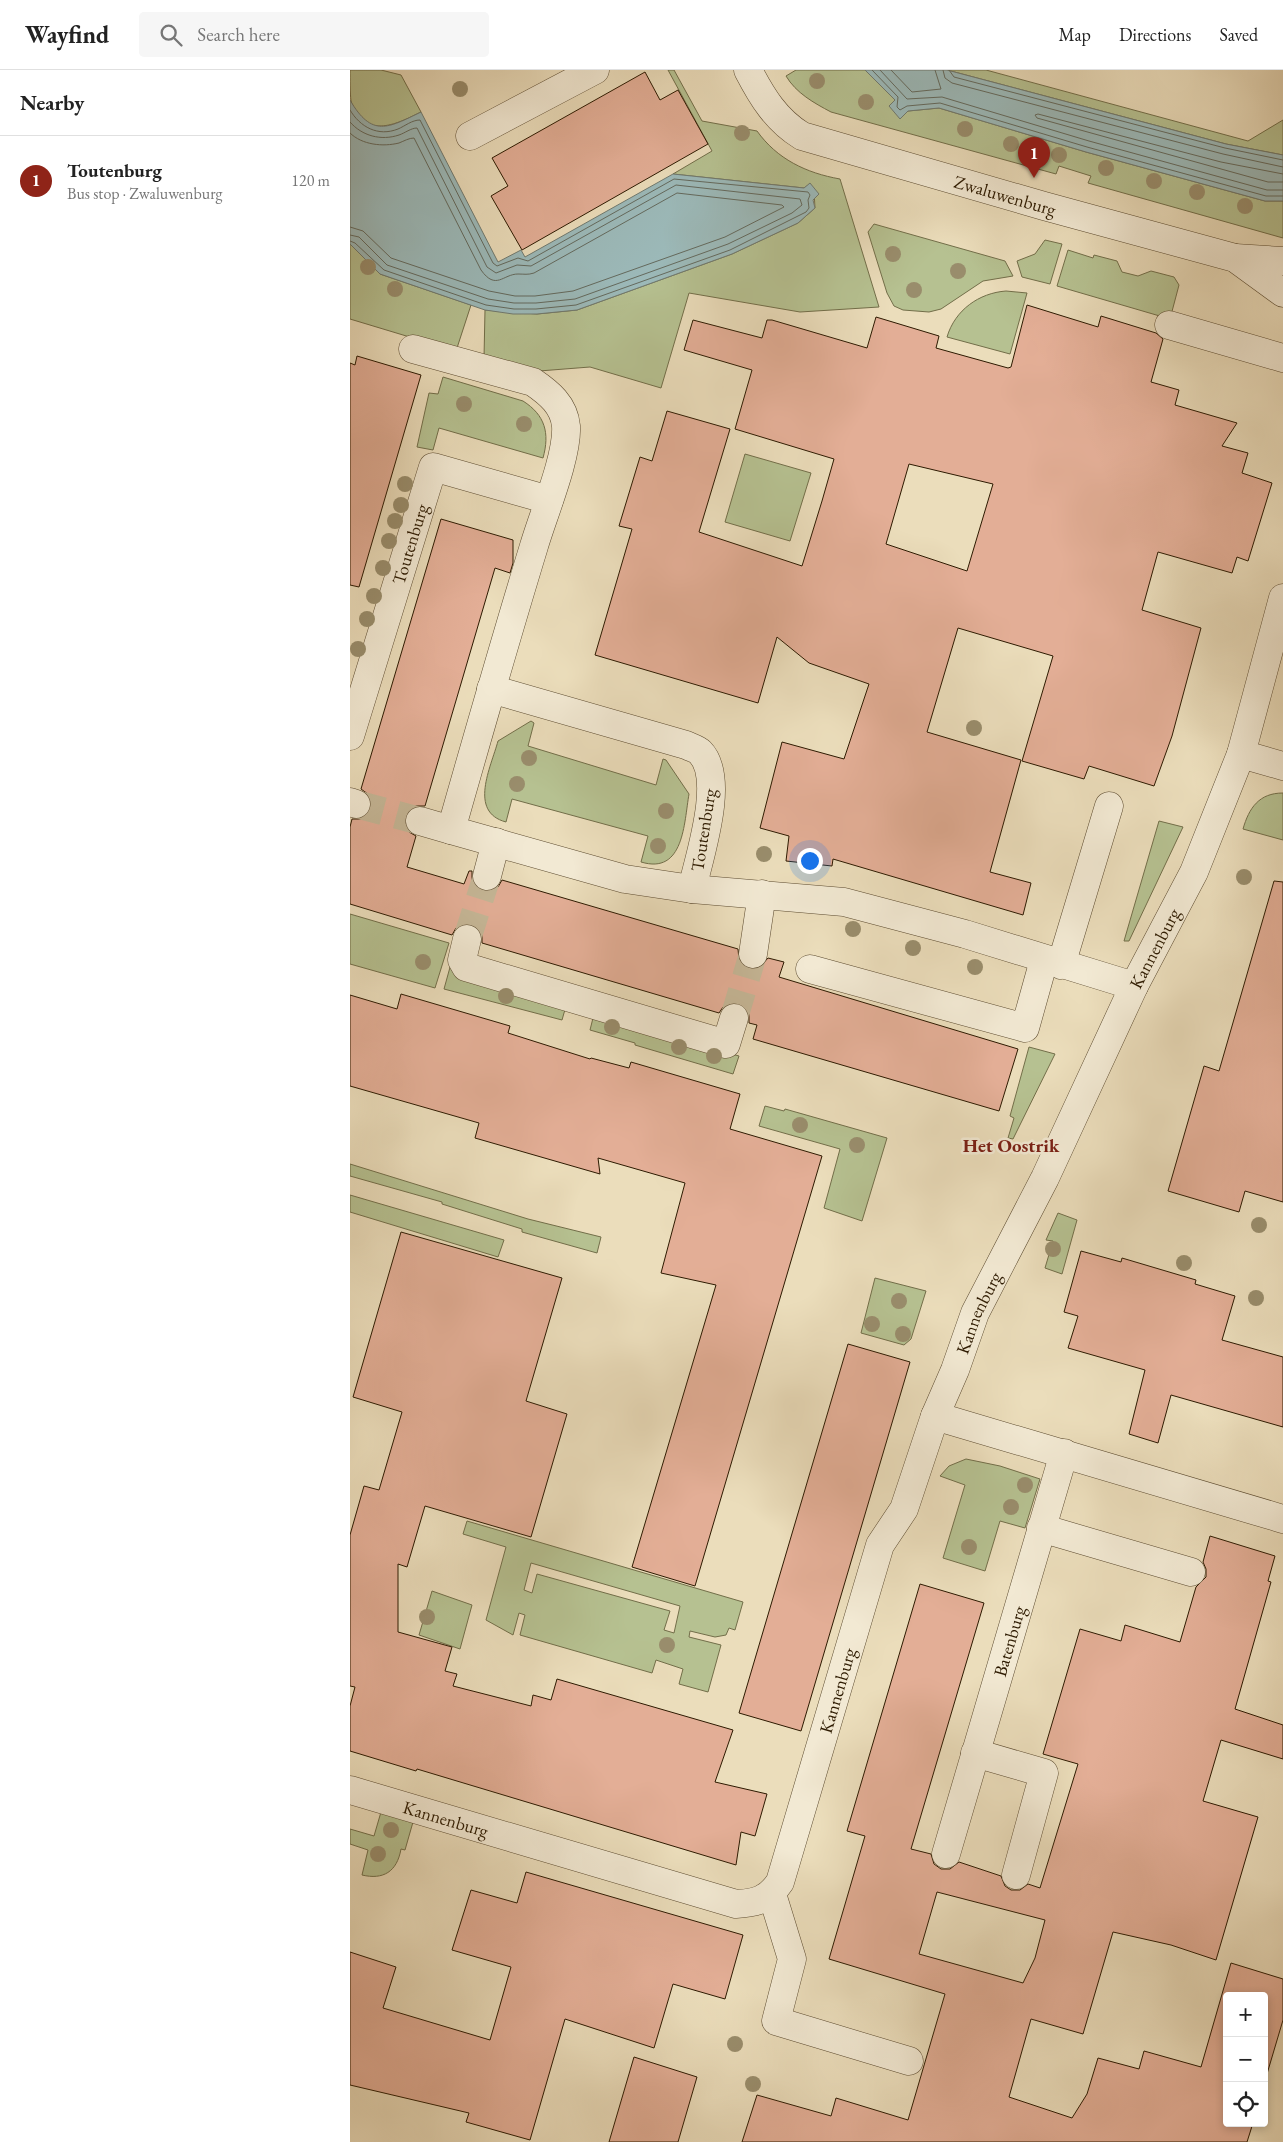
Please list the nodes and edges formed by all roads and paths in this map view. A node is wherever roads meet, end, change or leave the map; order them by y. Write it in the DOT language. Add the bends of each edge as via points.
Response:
graph roads {
  1 [pos="595,70"];
  2 [pos="748,70"];
  3 [pos="470,136"];
  4 [pos="1235,258"];
  5 [pos="1283,261"];
  6 [pos="1283,293"];
  7 [pos="1169,326"];
  8 [pos="412,349"];
  9 [pos="1283,358"];
  10 [pos="549,500"];
  11 [pos="1283,598"];
  12 [pos="491,689"];
  13 [pos="350,736"];
  14 [pos="1241,754"];
  15 [pos="1283,766"];
  16 [pos="1109,806"];
  17 [pos="420,821"];
  18 [pos="451,830"];
  19 [pos="496,842"];
  20 [pos="487,876"];
  21 [pos="692,889"];
  22 [pos="762,894"];
  23 [pos="467,939"];
  24 [pos="753,954"];
  25 [pos="1052,962"];
  26 [pos="810,969"];
  27 [pos="1134,986"];
  28 [pos="734,1018"];
  29 [pos="935,1416"];
  30 [pos="1064,1453"];
  31 [pos="1283,1519"];
  32 [pos="1041,1528"];
  33 [pos="1191,1572"];
  34 [pos="975,1753"];
  35 [pos="350,1790"];
  36 [pos="946,1854"];
  37 [pos="1016,1875"];
  38 [pos="772,1894"];
  39 [pos="909,2061"];
  1 -- 3 [label="street"];
  2 -- 4 [label="street, Zwaluwenburg" via="771,110 802,136"];
  4 -- 5 [label="street"];
  4 -- 6 [label="street, Zwaluwenburg"];
  7 -- 9 [label="street"];
  8 -- 10 [label="street" via="533,382 546,390 559,405 566,428"];
  10 -- 12 [label="street"];
  10 -- 13 [label="street, Toutenburg" via="433,467"];
  11 -- 14 [label="street, Kannenburg"];
  12 -- 18 [label="street"];
  12 -- 21 [label="street, Toutenburg" via="686,745 700,752 711,780 711,798"];
  14 -- 15 [label="street"];
  14 -- 27 [label="street, Kannenburg" via="1194,872"];
  16 -- 25 [label="street"];
  17 -- 18 [label="street, Toutenburg"];
  18 -- 19 [label="street, Toutenburg"];
  19 -- 20 [label="street"];
  19 -- 21 [label="street, Toutenburg" via="625,879"];
  21 -- 22 [label="street, Toutenburg"];
  22 -- 24 [label="street"];
  22 -- 25 [label="street, Toutenburg" via="844,902 965,934"];
  23 -- 28 [label="street" via="462,960 466,967 726,1044"];
  25 -- 26 [label="street" via="1024,1028"];
  25 -- 27 [label="street, Toutenburg"];
  27 -- 29 [label="street, Kannenburg" via="1045,1178 975,1313"];
  29 -- 30 [label="street"];
  29 -- 38 [label="street, Kannenburg" via="904,1508 880,1544 780,1882"];
  30 -- 31 [label="street"];
  30 -- 32 [label="street, Batenburg"];
  32 -- 33 [label="street"];
  32 -- 34 [label="street, Batenburg"];
  34 -- 36 [label="street, Batenburg"];
  34 -- 37 [label="street" via="1044,1773"];
  35 -- 38 [label="street, Kannenburg" via="736,1904 755,1903"];
  38 -- 39 [label="street" via="792,1959 776,2021"];
}
